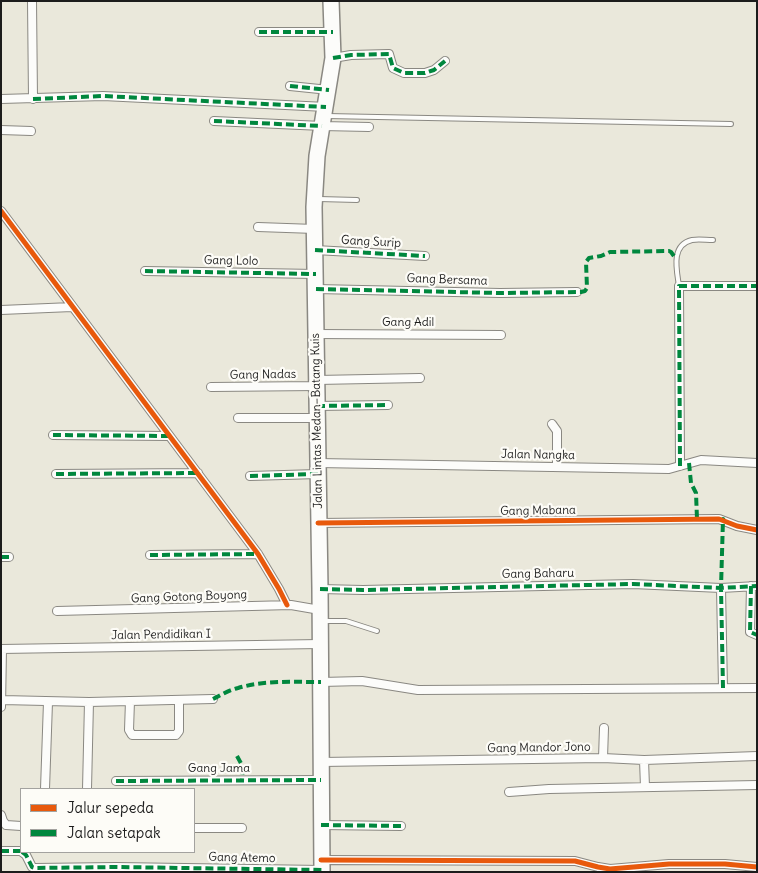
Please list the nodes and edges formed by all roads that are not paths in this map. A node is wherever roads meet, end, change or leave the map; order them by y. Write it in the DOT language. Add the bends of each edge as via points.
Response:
graph roads {
  1 [pos="32,1"];
  2 [pos="331,1"];
  3 [pos="259,32"];
  4 [pos="333,32"];
  5 [pos="333,58"];
  6 [pos="445,61"];
  7 [pos="290,86"];
  8 [pos="328,90"];
  9 [pos="1,99"];
  10 [pos="33,99"];
  11 [pos="324,116"];
  12 [pos="214,121"];
  13 [pos="731,124"];
  14 [pos="369,127"];
  15 [pos="1,130"];
  16 [pos="31,131"];
  17 [pos="314,199"];
  18 [pos="357,200"];
  19 [pos="1,211"];
  20 [pos="258,227"];
  21 [pos="315,229"];
  22 [pos="713,240"];
  23 [pos="315,250"];
  24 [pos="425,256"];
  25 [pos="145,272"];
  26 [pos="316,281"];
  27 [pos="679,286"];
  28 [pos="757,286"];
  29 [pos="576,292"];
  30 [pos="72,307"];
  31 [pos="1,310"];
  32 [pos="316,334"];
  33 [pos="501,335"];
  34 [pos="420,378"];
  35 [pos="317,383"];
  36 [pos="211,387"];
  37 [pos="388,405"];
  38 [pos="317,412"];
  39 [pos="238,418"];
  40 [pos="552,424"];
  41 [pos="53,435"];
  42 [pos="169,436"];
  43 [pos="757,463"];
  44 [pos="680,466"];
  45 [pos="557,467"];
  46 [pos="318,468"];
  47 [pos="198,473"];
  48 [pos="56,474"];
  49 [pos="250,476"];
  50 [pos="318,523"];
  51 [pos="757,530"];
  52 [pos="258,554"];
  53 [pos="150,555"];
  54 [pos="754,586"];
  55 [pos="721,588"];
  56 [pos="320,589"];
  57 [pos="289,605"];
  58 [pos="58,611"];
  59 [pos="320,627"];
  60 [pos="377,631"];
  61 [pos="757,635"];
  62 [pos="2,649"];
  63 [pos="321,682"];
  64 [pos="723,688"];
  65 [pos="757,688"];
  66 [pos="213,699"];
  67 [pos="2,700"];
  68 [pos="179,700"];
  69 [pos="130,701"];
  70 [pos="48,702"];
  71 [pos="89,702"];
  72 [pos="1,707"];
  73 [pos="604,728"];
  74 [pos="757,756"];
  75 [pos="603,758"];
  76 [pos="644,760"];
  77 [pos="321,762"];
  78 [pos="116,780"];
  79 [pos="321,780"];
  80 [pos="757,785"];
  81 [pos="645,787"];
  82 [pos="45,788"];
  83 [pos="86,788"];
  84 [pos="509,792"];
  85 [pos="1,815"];
  86 [pos="321,825"];
  87 [pos="20,826"];
  88 [pos="401,826"];
  89 [pos="195,828"];
  90 [pos="242,828"];
  91 [pos="1,851"];
  92 [pos="20,852"];
  93 [pos="23,853"];
  94 [pos="321,867"];
  95 [pos="757,867"];
  1 -- 10 [label="street"];
  2 -- 4 [label="highway, Jalan Lintas Medan–Batang Kuis"];
  3 -- 4 [label="street"];
  4 -- 5 [label="highway, Jalan Lintas Medan–Batang Kuis"];
  5 -- 6 [label="street" via="389,54 393,68 404,73 432,71"];
  5 -- 8 [label="highway, Jalan Lintas Medan–Batang Kuis"];
  7 -- 8 [label="street"];
  8 -- 11 [label="highway, Jalan Lintas Medan–Batang Kuis"];
  9 -- 10 [label="street"];
  10 -- 11 [label="street" via="103,96"];
  11 -- 12 [label="street"];
  11 -- 13 [label="lane"];
  11 -- 14 [label="street"];
  11 -- 17 [label="highway, Jalan Lintas Medan–Batang Kuis"];
  15 -- 16 [label="street"];
  17 -- 18 [label="lane"];
  17 -- 21 [label="highway, Jalan Lintas Medan–Batang Kuis"];
  19 -- 30 [label="street"];
  20 -- 21 [label="street"];
  21 -- 23 [label="highway, Jalan Lintas Medan–Batang Kuis"];
  22 -- 27 [label="lane" via="691,240 682,245 676,260"];
  23 -- 24 [label="street, Gang Surip"];
  23 -- 26 [label="highway, Jalan Lintas Medan–Batang Kuis"];
  25 -- 26 [label="street, Gang Lolo"];
  26 -- 29 [label="street, Gang Bersama" via="500,293"];
  26 -- 32 [label="highway, Jalan Lintas Medan–Batang Kuis"];
  27 -- 28 [label="street"];
  27 -- 44 [label="street"];
  30 -- 31 [label="street"];
  30 -- 42 [label="street"];
  32 -- 33 [label="street, Gang Adil"];
  32 -- 35 [label="highway, Jalan Lintas Medan–Batang Kuis"];
  34 -- 35 [label="street, Gang Nadas"];
  35 -- 36 [label="street, Gang Nadas"];
  35 -- 38 [label="highway, Jalan Lintas Medan–Batang Kuis"];
  37 -- 38 [label="street"];
  38 -- 39 [label="street"];
  38 -- 46 [label="highway, Jalan Lintas Medan–Batang Kuis"];
  40 -- 45 [label="street" via="557,431"];
  41 -- 42 [label="street"];
  42 -- 47 [label="street"];
  43 -- 44 [label="street, Jalan Nangka" via="701,460"];
  44 -- 45 [label="street, Jalan Nangka" via="669,469"];
  45 -- 46 [label="street, Jalan Nangka"];
  46 -- 49 [label="street, Jalan Nangka"];
  46 -- 50 [label="highway, Jalan Lintas Medan–Batang Kuis"];
  47 -- 48 [label="street"];
  47 -- 52 [label="street"];
  50 -- 51 [label="street, Gang Mabana" via="720,519"];
  50 -- 56 [label="highway, Jalan Lintas Medan–Batang Kuis"];
  52 -- 53 [label="street"];
  52 -- 57 [label="street"];
  54 -- 55 [label="street, Gang Baharu"];
  54 -- 61 [label="street" via="750,632"];
  55 -- 56 [label="street, Gang Baharu" via="633,584"];
  55 -- 64 [label="street"];
  56 -- 59 [label="highway, Jalan Lintas Medan–Batang Kuis"];
  57 -- 58 [label="street, Gang Gotong Boyong"];
  57 -- 59 [label="street, Gang Gotong Boyong" via="303,606"];
  59 -- 60 [label="lane" via="346,622"];
  59 -- 62 [label="street, Jalan Pendidikan I"];
  59 -- 63 [label="highway, Jalan Lintas Medan–Batang Kuis"];
  62 -- 67 [label="street"];
  63 -- 64 [label="street" via="376,683 418,690"];
  63 -- 77 [label="highway, Jalan Lintas Medan–Batang Kuis"];
  64 -- 65 [label="street"];
  66 -- 68 [label="street"];
  67 -- 70 [label="street"];
  67 -- 72 [label="street"];
  68 -- 69 [label="street"];
  68 -- 69 [label="street" via="180,731 176,735 132,735 129,730"];
  69 -- 71 [label="street"];
  70 -- 71 [label="street"];
  70 -- 82 [label="street"];
  71 -- 83 [label="street"];
  73 -- 75 [label="street"];
  74 -- 76 [label="street, Gang Mandor Jono"];
  75 -- 76 [label="street, Gang Mandor Jono"];
  75 -- 77 [label="street, Gang Mandor Jono"];
  76 -- 81 [label="street"];
  77 -- 79 [label="highway, Jalan Lintas Medan–Batang Kuis"];
  78 -- 79 [label="street, Gang Jama"];
  79 -- 86 [label="highway, Jalan Lintas Medan–Batang Kuis"];
  80 -- 81 [label="street"];
  81 -- 84 [label="street"];
  85 -- 87 [label="street" via="6,825"];
  86 -- 88 [label="street"];
  86 -- 94 [label="highway, Jalan Lintas Medan–Batang Kuis"];
  89 -- 90 [label="street"];
  91 -- 92 [label="street, Gang Atemo"];
  93 -- 94 [label="street, Gang Atemo" via="35,868"];
  94 -- 95 [label="street" via="575,860 610,869 669,864"];
}
